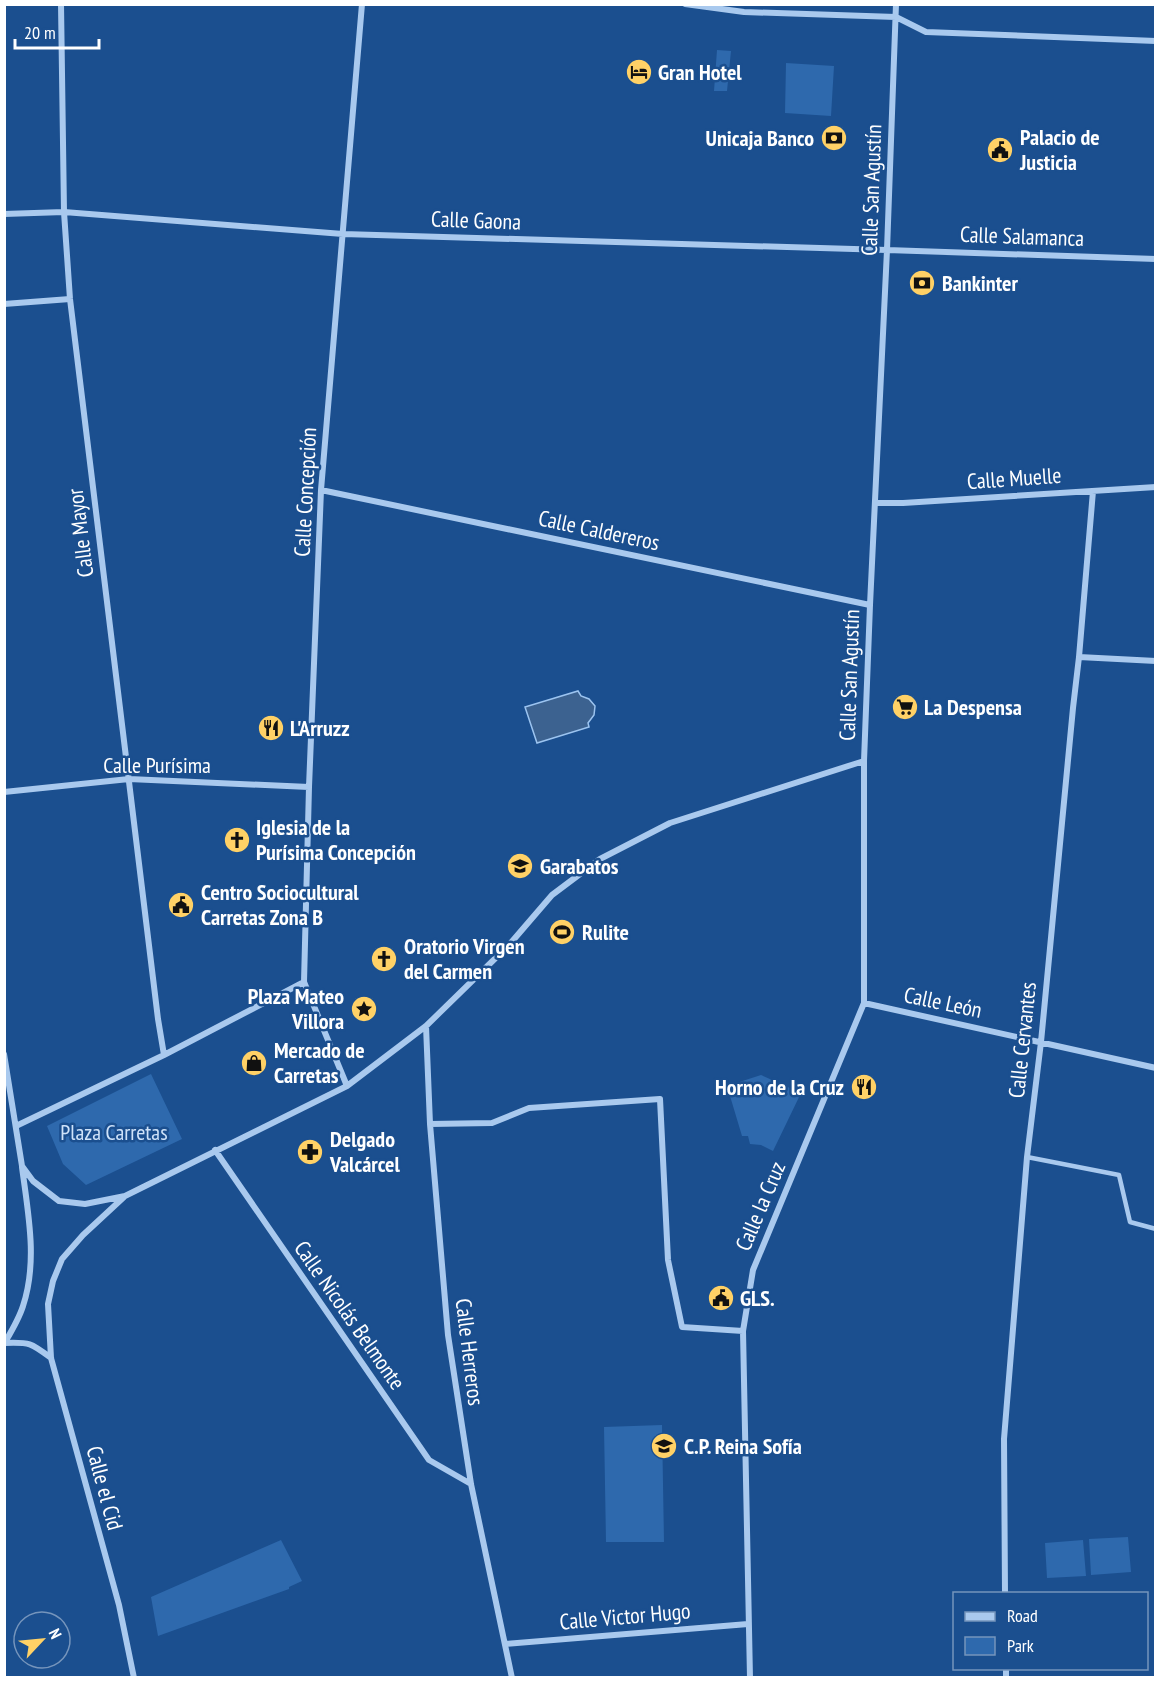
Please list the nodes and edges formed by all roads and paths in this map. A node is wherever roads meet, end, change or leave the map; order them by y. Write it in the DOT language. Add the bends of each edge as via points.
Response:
graph roads {
  1 [pos="61,4"];
  2 [pos="362,4"];
  3 [pos="685,4"];
  4 [pos="896,4"];
  5 [pos="706,6"];
  6 [pos="896,17"];
  7 [pos="1155,41"];
  8 [pos="64,212"];
  9 [pos="4,214"];
  10 [pos="343,234"];
  11 [pos="887,249"];
  12 [pos="1155,259"];
  13 [pos="70,299"];
  14 [pos="4,304"];
  15 [pos="1155,487"];
  16 [pos="321,490"];
  17 [pos="1093,491"];
  18 [pos="874,503"];
  19 [pos="870,605"];
  20 [pos="1079,657"];
  21 [pos="1155,661"];
  22 [pos="864,761"];
  23 [pos="129,779"];
  24 [pos="309,787"];
  25 [pos="4,792"];
  26 [pos="304,982"];
  27 [pos="864,1003"];
  28 [pos="426,1026"];
  29 [pos="1041,1042"];
  30 [pos="4,1054"];
  31 [pos="164,1055"];
  32 [pos="1155,1068"];
  33 [pos="347,1086"];
  34 [pos="430,1124"];
  35 [pos="16,1126"];
  36 [pos="215,1150"];
  37 [pos="1027,1157"];
  38 [pos="22,1166"];
  39 [pos="125,1196"];
  40 [pos="1155,1228"];
  41 [pos="743,1330"];
  42 [pos="5,1344"];
  43 [pos="51,1358"];
  44 [pos="471,1484"];
  45 [pos="1005,1592"];
  46 [pos="748,1624"];
  47 [pos="505,1644"];
  48 [pos="134,1677"];
  49 [pos="512,1677"];
  50 [pos="750,1677"];
  1 -- 8 [label="street, Calle Mayor"];
  2 -- 10 [label="street, Calle Concepción"];
  3 -- 5 [label="street"];
  4 -- 6 [label="street, Calle San Agustín"];
  5 -- 6 [label="street" via="744,12"];
  6 -- 7 [label="street" via="926,32"];
  6 -- 11 [label="street, Calle San Agustín"];
  8 -- 9 [label="street, Calle Gaona"];
  8 -- 10 [label="street, Calle Gaona"];
  8 -- 13 [label="street, Calle Mayor"];
  10 -- 11 [label="street, Calle Gaona"];
  10 -- 16 [label="street, Calle Concepción"];
  11 -- 12 [label="street, Calle Salamanca"];
  11 -- 18 [label="street, Calle San Agustín"];
  13 -- 14 [label="street"];
  13 -- 23 [label="street, Calle Mayor"];
  15 -- 17 [label="street, Calle Muelle"];
  16 -- 19 [label="street, Calle Caldereros"];
  16 -- 24 [label="street, Calle Concepción"];
  17 -- 18 [label="street, Calle Muelle"];
  17 -- 20 [label="street, Calle Cervantes"];
  18 -- 19 [label="street, Calle San Agustín"];
  19 -- 22 [label="street, Calle San Agustín"];
  20 -- 21 [label="street"];
  20 -- 29 [label="street, Calle Cervantes"];
  22 -- 27 [label="street, Calle la Cruz"];
  22 -- 28 [label="street, Calle San Agustín" via="670,823 600,859 552,895 509,945"];
  23 -- 24 [label="street, Calle Purísima"];
  23 -- 25 [label="street, Calle Purísima"];
  23 -- 31 [label="street, Calle Mayor"];
  24 -- 26 [label="street, Calle Concepción"];
  26 -- 31 [label="street"];
  26 -- 33 [label="street"];
  27 -- 29 [label="street, Calle León"];
  27 -- 41 [label="street, Calle la Cruz" via="753,1270"];
  28 -- 33 [label="street, Calle San Agustín"];
  28 -- 34 [label="street, Calle Herreros"];
  29 -- 32 [label="street, Calle León"];
  29 -- 37 [label="street, Calle Cervantes"];
  30 -- 35 [label="street"];
  31 -- 35 [label="street"];
  33 -- 36 [label="street"];
  34 -- 41 [label="street" via="492,1123 529,1108 660,1099 668,1260 682,1327"];
  34 -- 44 [label="street, Calle Herreros" via="447,1335"];
  35 -- 38 [label="street"];
  36 -- 39 [label="street"];
  36 -- 44 [label="street, Calle Nicolás Belmonte" via="429,1460"];
  37 -- 40 [label="lane" via="1119,1175 1130,1222"];
  37 -- 45 [label="street, Calle Cervantes" via="1004,1439"];
  38 -- 39 [label="street" via="33,1181 59,1201 85,1204"];
  38 -- 42 [label="street" via="31,1240 30,1276 23,1306"];
  39 -- 43 [label="street" via="63,1259 48,1304"];
  41 -- 46 [label="street, Calle la Cruz"];
  42 -- 43 [label="street" via="26,1342"];
  43 -- 48 [label="street, Calle el Cid" via="119,1605"];
  44 -- 47 [label="street, Calle Herreros"];
  46 -- 47 [label="street, Calle Victor Hugo"];
  46 -- 50 [label="street, Calle la Cruz"];
  47 -- 49 [label="street, Calle Herreros"];
}
